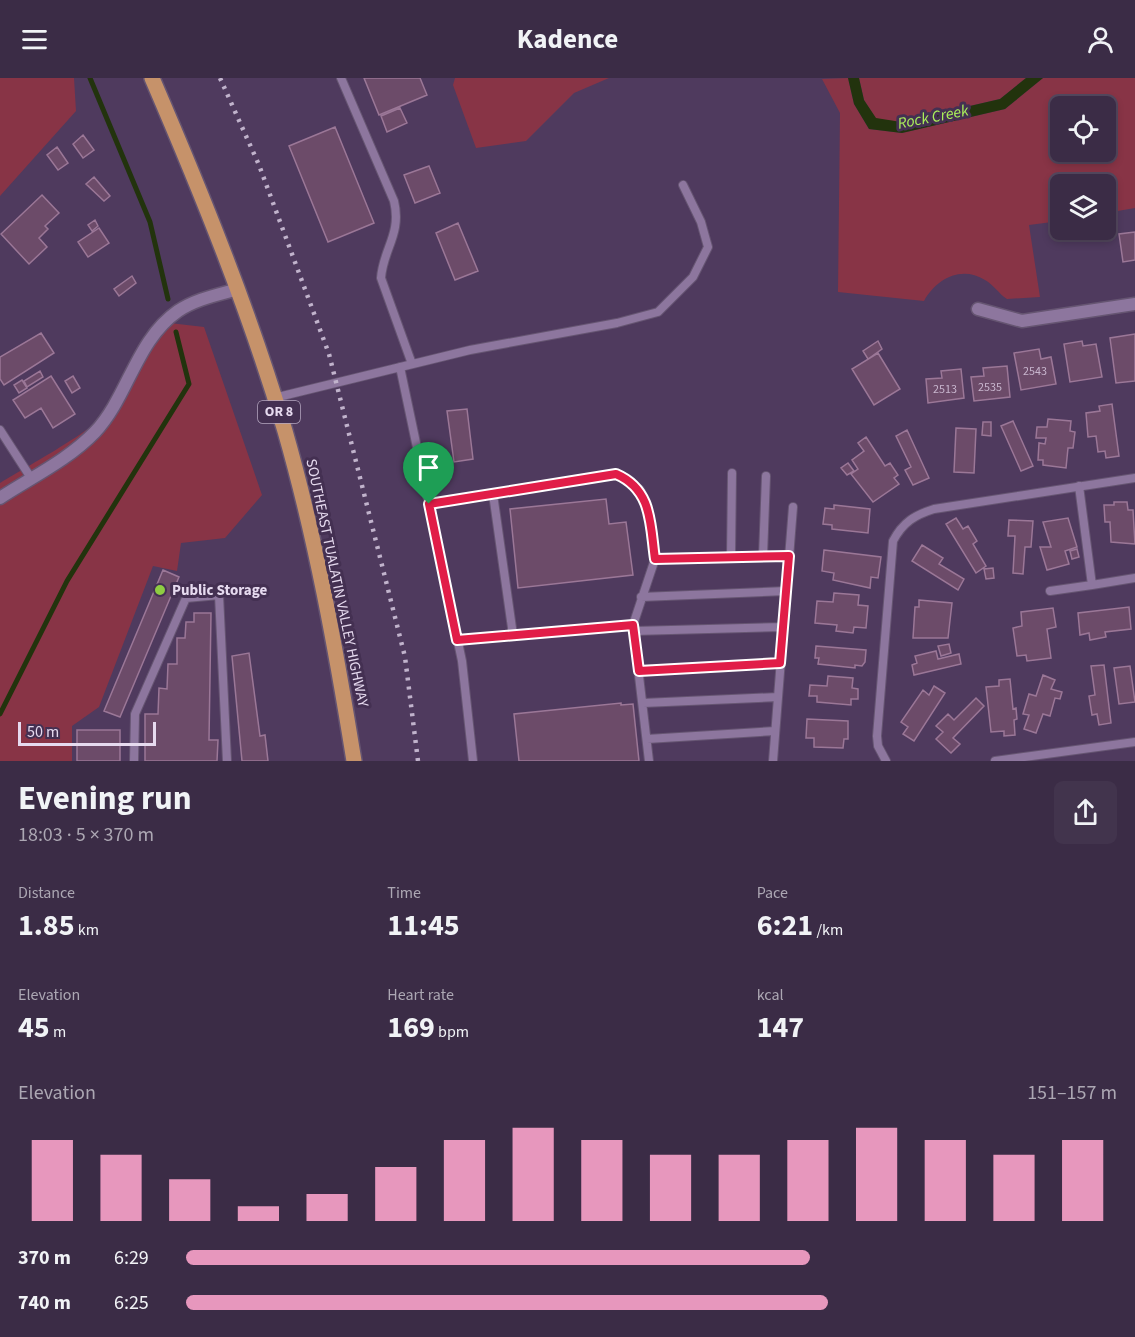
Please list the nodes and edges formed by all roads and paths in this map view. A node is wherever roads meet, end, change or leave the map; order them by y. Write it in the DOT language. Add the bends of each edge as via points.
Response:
graph roads {
  1 [pos="152,78"];
  2 [pos="341,78"];
  3 [pos="683,185"];
  4 [pos="238,289"];
  5 [pos="1135,304"];
  6 [pos="978,309"];
  7 [pos="412,364"];
  8 [pos="400,367"];
  9 [pos="274,398"];
  10 [pos="0,430"];
  11 [pos="732,473"];
  12 [pos="766,476"];
  13 [pos="31,478"];
  14 [pos="1135,478"];
  15 [pos="1079,486"];
  16 [pos="493,494"];
  17 [pos="0,498"];
  18 [pos="429,504"];
  19 [pos="793,507"];
  20 [pos="763,556"];
  21 [pos="789,556"];
  22 [pos="731,557"];
  23 [pos="655,559"];
  24 [pos="1135,578"];
  25 [pos="1092,585"];
  26 [pos="786,591"];
  27 [pos="1050,591"];
  28 [pos="641,597"];
  29 [pos="783,627"];
  30 [pos="634,628"];
  31 [pos="513,635"];
  32 [pos="457,640"];
  33 [pos="780,663"];
  34 [pos="639,671"];
  35 [pos="778,697"];
  36 [pos="642,703"];
  37 [pos="775,731"];
  38 [pos="647,739"];
  39 [pos="1135,742"];
  40 [pos="134,761"];
  41 [pos="227,761"];
  42 [pos="354,761"];
  43 [pos="473,761"];
  44 [pos="649,761"];
  45 [pos="772,761"];
  46 [pos="886,761"];
  47 [pos="995,761"];
  1 -- 4 [label="main road, SOUTHEAST TUALATIN VALLEY HIGHWAY / OR 8"];
  2 -- 7 [label="lane" via="398,217 381,278"];
  3 -- 7 [label="lane" via="708,247 693,277 658,312"];
  4 -- 9 [label="main road, SOUTHEAST TUALATIN VALLEY HIGHWAY / OR 8"];
  4 -- 13 [label="street" via="176,312 149,340 116,404 95,431 70,454"];
  5 -- 6 [label="street" via="1022,321"];
  7 -- 8 [label="lane"];
  8 -- 9 [label="lane"];
  8 -- 18 [label="lane"];
  9 -- 42 [label="main road, SOUTHEAST TUALATIN VALLEY HIGHWAY / OR 8" via="307,513"];
  10 -- 13 [label="lane"];
  11 -- 22 [label="lane"];
  12 -- 20 [label="lane"];
  13 -- 17 [label="street"];
  14 -- 15 [label="lane"];
  15 -- 25 [label="lane"];
  15 -- 46 [label="lane" via="934,509 900,526 893,541 877,736"];
  16 -- 18 [label="lane"];
  16 -- 23 [label="lane" via="616,474 640,490 647,504"];
  16 -- 31 [label="lane"];
  18 -- 32 [label="lane"];
  19 -- 21 [label="lane"];
  20 -- 21 [label="lane"];
  20 -- 22 [label="lane"];
  21 -- 26 [label="lane"];
  22 -- 23 [label="lane"];
  23 -- 28 [label="lane"];
  24 -- 25 [label="lane"];
  25 -- 27 [label="lane"];
  26 -- 28 [label="lane"];
  26 -- 29 [label="lane"];
  28 -- 30 [label="lane"];
  29 -- 30 [label="lane"];
  29 -- 33 [label="lane"];
  30 -- 31 [label="lane"];
  30 -- 34 [label="lane"];
  31 -- 32 [label="lane"];
  32 -- 43 [label="lane"];
  33 -- 34 [label="lane"];
  33 -- 35 [label="lane"];
  34 -- 36 [label="lane"];
  35 -- 36 [label="lane"];
  35 -- 37 [label="lane"];
  36 -- 38 [label="lane"];
  37 -- 38 [label="lane"];
  37 -- 45 [label="lane"];
  38 -- 44 [label="lane"];
  39 -- 47 [label="lane"];
  40 -- 41 [label="lane" via="135,714 186,598 219,595"];
}
